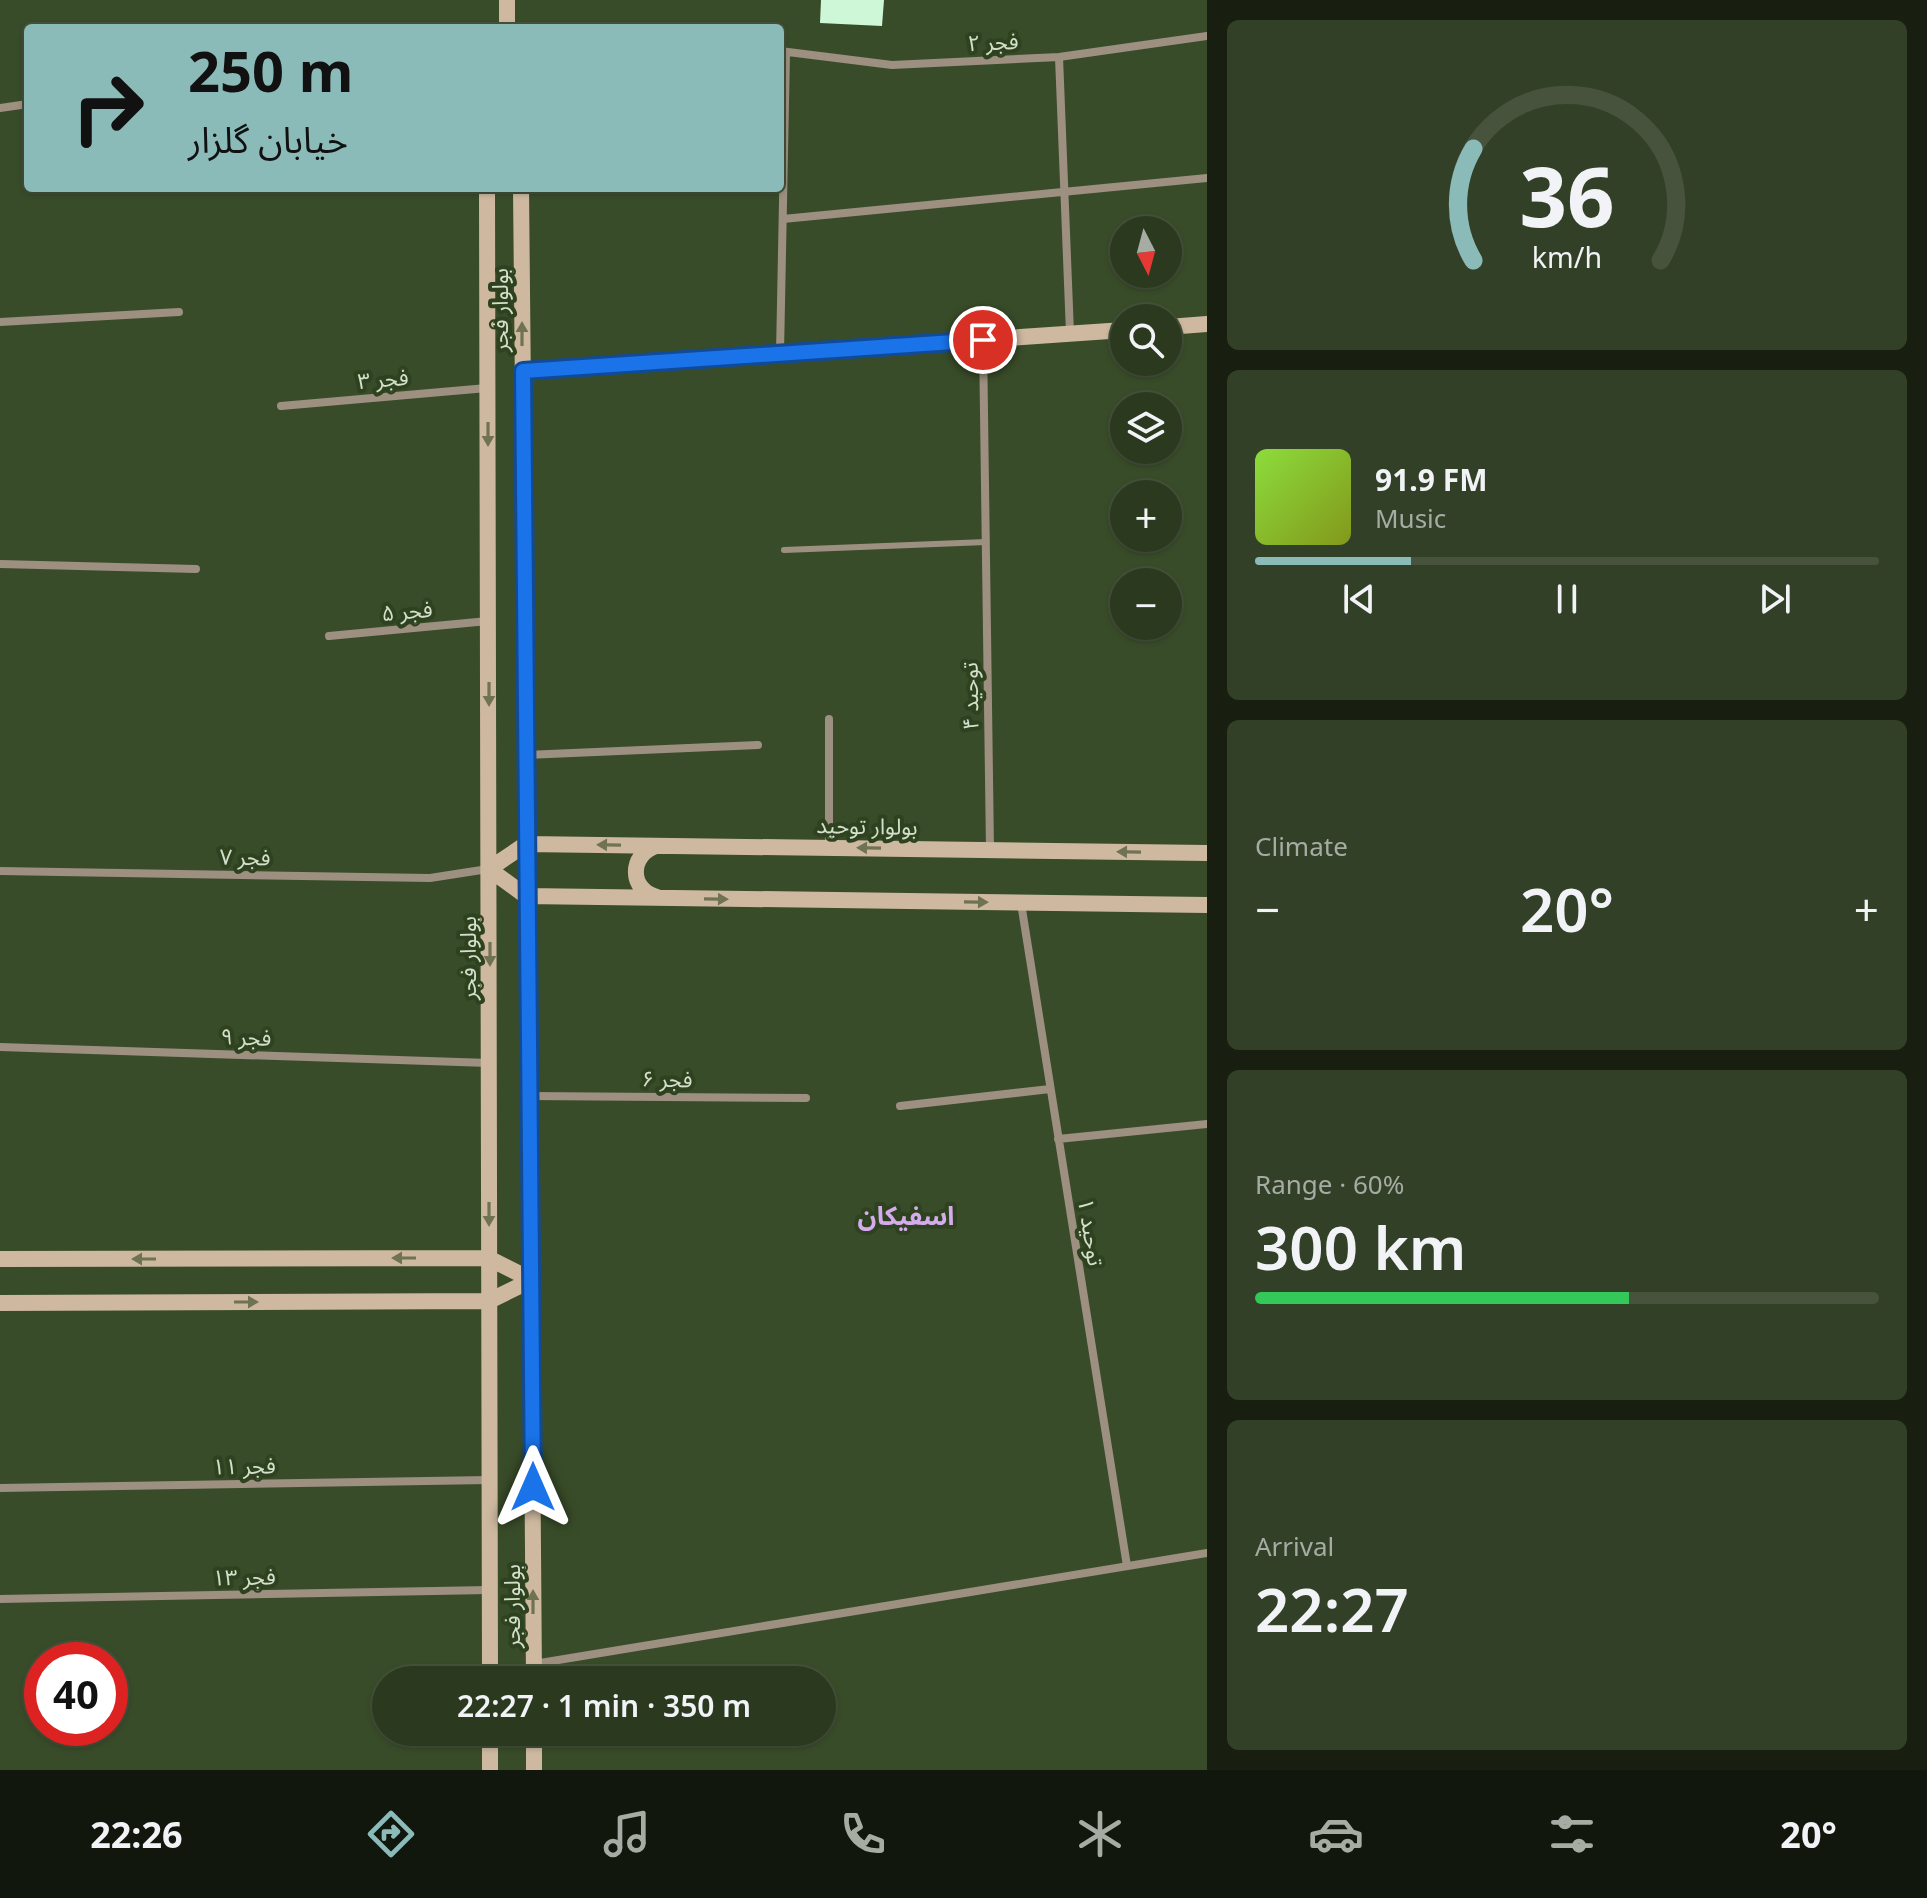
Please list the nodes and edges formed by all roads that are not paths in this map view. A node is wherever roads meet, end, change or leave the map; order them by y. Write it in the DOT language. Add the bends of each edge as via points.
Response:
graph roads {
  1 [pos="507,0"];
  2 [pos="507,24"];
  3 [pos="1207,36"];
  4 [pos="784,51"];
  5 [pos="1059,57"];
  6 [pos="24,105"];
  7 [pos="0,108"];
  8 [pos="1207,178"];
  9 [pos="487,192"];
  10 [pos="521,192"];
  11 [pos="783,192"];
  12 [pos="1065,192"];
  13 [pos="783,219"];
  14 [pos="179,312"];
  15 [pos="0,322"];
  16 [pos="1207,324"];
  17 [pos="1182,326"];
  18 [pos="1110,331"];
  19 [pos="1070,333"];
  20 [pos="983,340"];
  21 [pos="780,354"];
  22 [pos="523,371"];
  23 [pos="488,388"];
  24 [pos="281,406"];
  25 [pos="986,542"];
  26 [pos="784,550"];
  27 [pos="0,564"];
  28 [pos="196,569"];
  29 [pos="489,621"];
  30 [pos="329,636"];
  31 [pos="829,719"];
  32 [pos="758,745"];
  33 [pos="525,755"];
  34 [pos="526,844"];
  35 [pos="661,845"];
  36 [pos="829,848"];
  37 [pos="990,850"];
  38 [pos="1207,853"];
  39 [pos="489,869"];
  40 [pos="0,871"];
  41 [pos="526,896"];
  42 [pos="661,898"];
  43 [pos="1021,903"];
  44 [pos="1207,905"];
  45 [pos="0,1047"];
  46 [pos="490,1063"];
  47 [pos="1050,1089"];
  48 [pos="528,1096"];
  49 [pos="806,1098"];
  50 [pos="900,1106"];
  51 [pos="1207,1124"];
  52 [pos="1058,1139"];
  53 [pos="488,1258"];
  54 [pos="0,1259"];
  55 [pos="532,1280"];
  56 [pos="489,1301"];
  57 [pos="0,1303"];
  58 [pos="489,1480"];
  59 [pos="0,1488"];
  60 [pos="1207,1553"];
  61 [pos="1127,1566"];
  62 [pos="489,1590"];
  63 [pos="0,1599"];
  64 [pos="490,1666"];
  65 [pos="534,1666"];
  66 [pos="568,1666"];
  67 [pos="490,1746"];
  68 [pos="534,1746"];
  69 [pos="490,1770"];
  70 [pos="534,1770"];
  1 -- 2 [label="street"];
  3 -- 5 [label="street, فجر ۲"];
  4 -- 5 [label="street, فجر ۲" via="892,65"];
  5 -- 12 [label="street"];
  6 -- 7 [label="street"];
  8 -- 12 [label="street"];
  9 -- 23 [label="street, بولوار فجر"];
  22 -- 10 [label="street, بولوار فجر, one-way"];
  11 -- 13 [label="street"];
  12 -- 13 [label="street"];
  12 -- 19 [label="street"];
  13 -- 21 [label="street"];
  14 -- 15 [label="street"];
  16 -- 17 [label="street"];
  18 -- 19 [label="street"];
  19 -- 20 [label="street"];
  20 -- 21 [label="street"];
  20 -- 25 [label="street, توحید ۴"];
  21 -- 22 [label="street"];
  22 -- 33 [label="street, بولوار فجر"];
  23 -- 24 [label="street, فجر ۳"];
  23 -- 29 [label="street, بولوار فجر, one-way"];
  25 -- 26 [label="lane"];
  25 -- 37 [label="street, توحید ۴"];
  27 -- 28 [label="street"];
  29 -- 30 [label="street, فجر ۵"];
  29 -- 39 [label="street, بولوار فجر, one-way"];
  31 -- 36 [label="street"];
  32 -- 33 [label="street"];
  33 -- 34 [label="street, بولوار فجر"];
  35 -- 34 [label="street, بولوار توحید, one-way"];
  34 -- 39 [label="street"];
  34 -- 41 [label="street, بولوار فجر"];
  35 -- 36 [label="street, بولوار توحید"];
  35 -- 42 [label="street" via="643,853 635,872 642,890"];
  37 -- 36 [label="street, بولوار توحید, one-way"];
  38 -- 37 [label="street, بولوار توحید, one-way"];
  39 -- 40 [label="street, فجر ۷" via="430,878"];
  39 -- 41 [label="street"];
  39 -- 46 [label="street, بولوار فجر, one-way"];
  41 -- 42 [label="street"];
  41 -- 48 [label="street, بولوار فجر"];
  42 -- 43 [label="street, one-way"];
  43 -- 44 [label="street"];
  43 -- 47 [label="street, توحید ۱"];
  45 -- 46 [label="street, فجر ۹"];
  46 -- 53 [label="street, بولوار فجر, one-way"];
  47 -- 50 [label="street"];
  47 -- 52 [label="street, توحید ۱"];
  48 -- 49 [label="street, فجر ۶"];
  48 -- 55 [label="street, بولوار فجر"];
  51 -- 52 [label="street"];
  52 -- 61 [label="street, توحید ۱"];
  53 -- 54 [label="street, one-way"];
  53 -- 55 [label="street"];
  53 -- 56 [label="street, بولوار فجر"];
  55 -- 56 [label="street"];
  65 -- 55 [label="street, بولوار فجر, one-way"];
  57 -- 56 [label="street, one-way"];
  56 -- 58 [label="street, بولوار فجر"];
  58 -- 59 [label="street, فجر ۱۱"];
  58 -- 62 [label="street, بولوار فجر"];
  60 -- 61 [label="street"];
  61 -- 66 [label="street"];
  62 -- 63 [label="street, فجر ۱۳"];
  62 -- 64 [label="street, بولوار فجر"];
  67 -- 69 [label="street"];
  68 -- 70 [label="street"];
}
